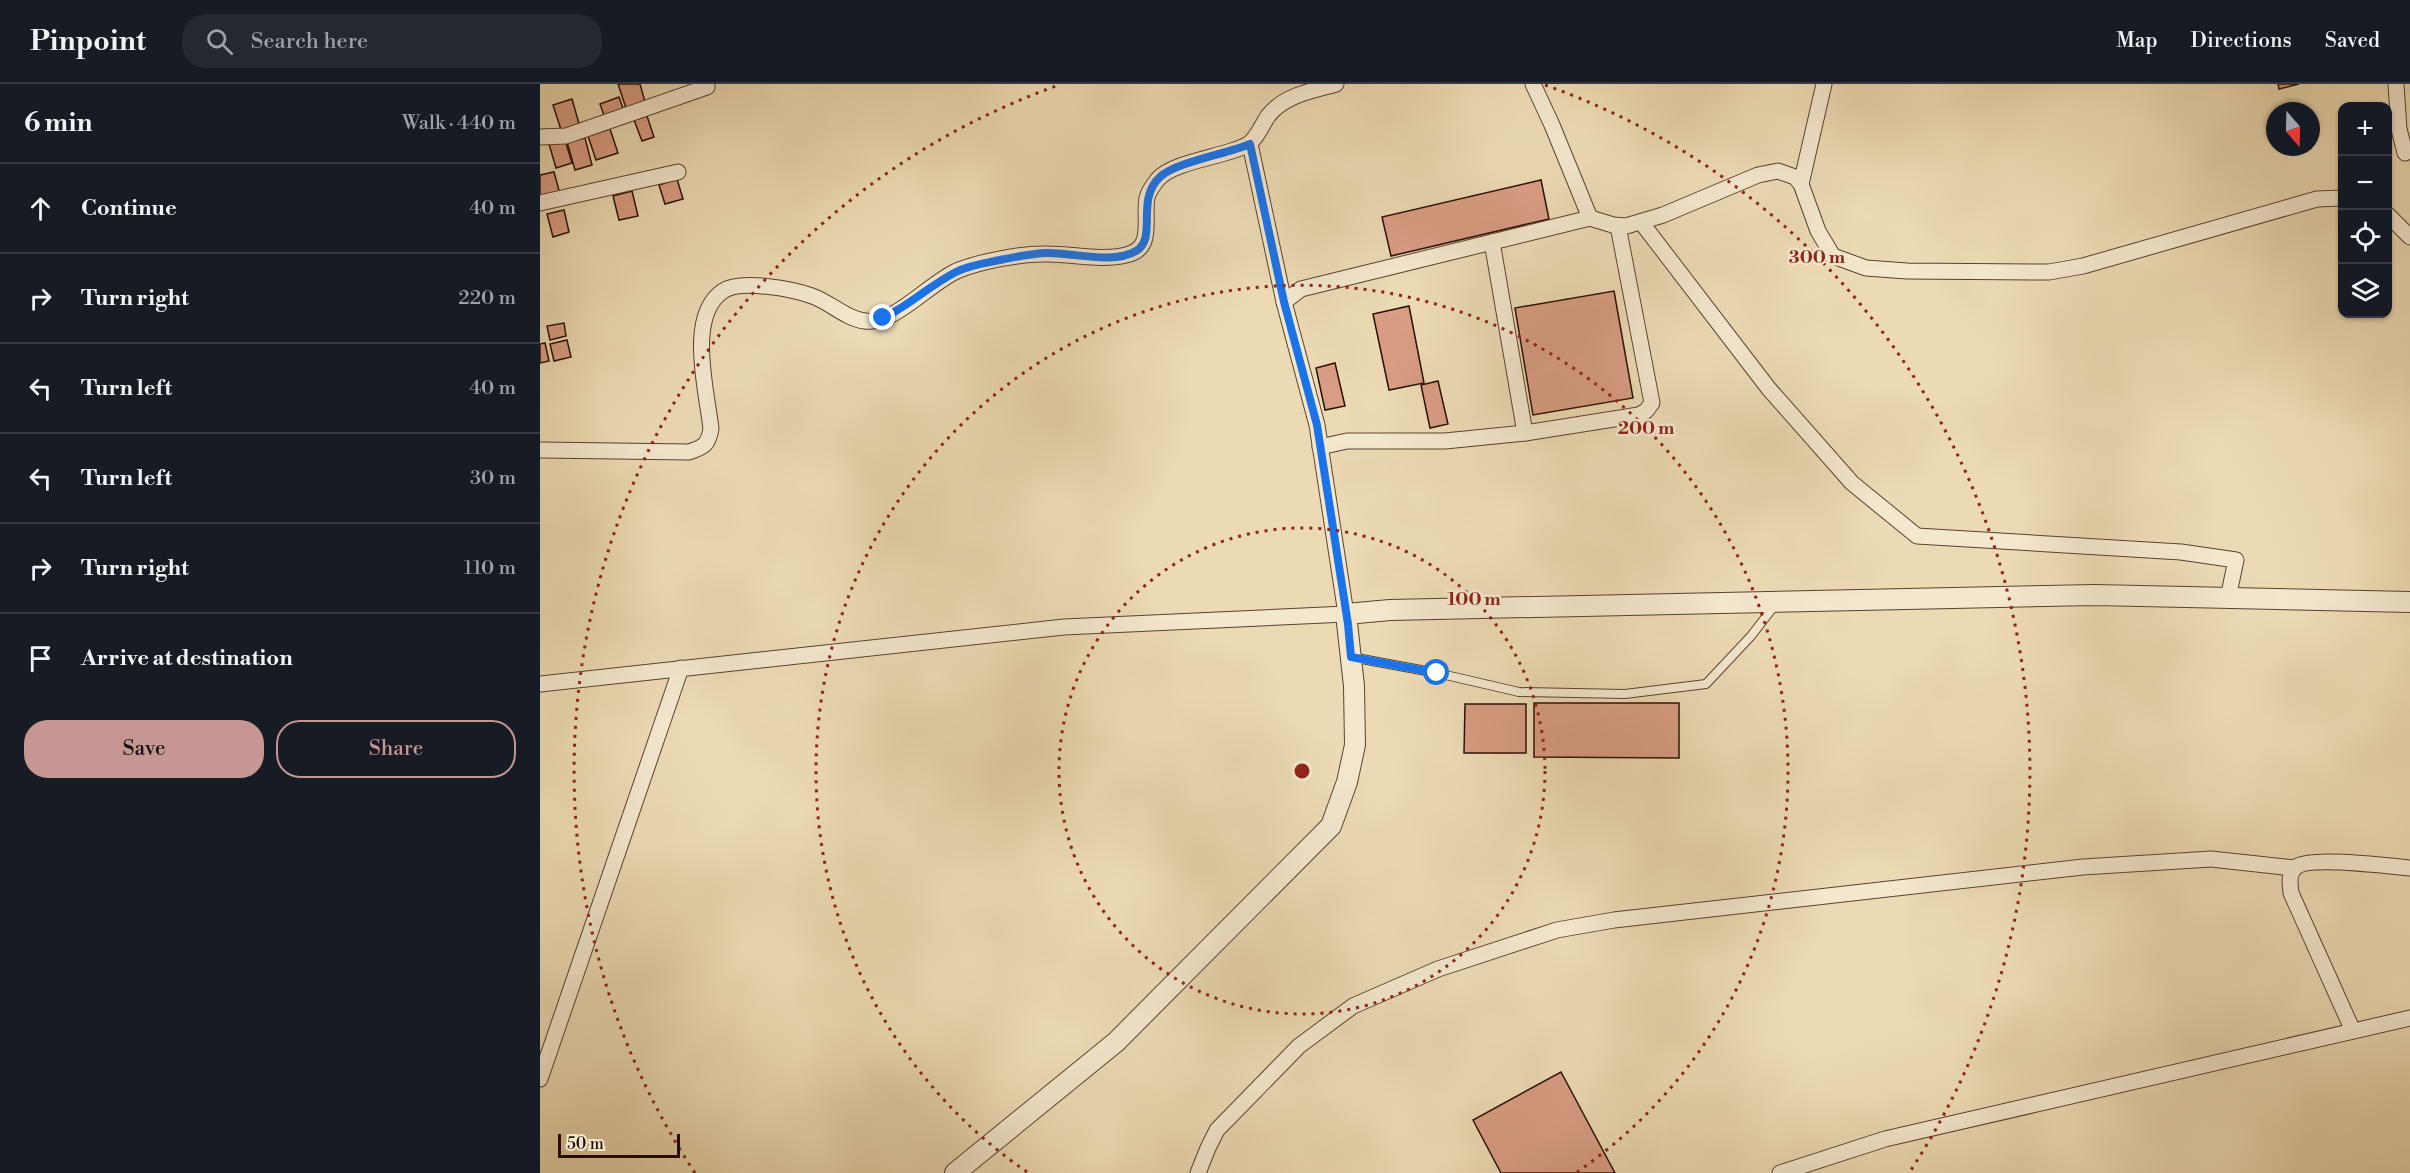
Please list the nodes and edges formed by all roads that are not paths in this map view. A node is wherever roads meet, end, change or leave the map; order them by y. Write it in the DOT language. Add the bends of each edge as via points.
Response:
graph roads {
  1 [pos="1336,84"];
  2 [pos="1533,84"];
  3 [pos="1824,84"];
  4 [pos="2396,84"];
  5 [pos="707,87"];
  6 [pos="540,137"];
  7 [pos="1250,144"];
  8 [pos="2405,153"];
  9 [pos="678,172"];
  10 [pos="1801,184"];
  11 [pos="2338,198"];
  12 [pos="540,204"];
  13 [pos="1590,218"];
  14 [pos="2392,219"];
  15 [pos="1641,222"];
  16 [pos="1618,226"];
  17 [pos="2410,237"];
  18 [pos="1492,242"];
  19 [pos="1284,302"];
  20 [pos="1525,433"];
  21 [pos="1320,447"];
  22 [pos="540,450"];
  23 [pos="2228,598"];
  24 [pos="1778,602"];
  25 [pos="2410,602"];
  26 [pos="1347,614"];
  27 [pos="1351,657"];
  28 [pos="681,668"];
  29 [pos="540,684"];
  30 [pos="2410,867"];
  31 [pos="2294,868"];
  32 [pos="2410,1018"];
  33 [pos="2353,1031"];
  34 [pos="540,1078"];
  35 [pos="955,1173"];
  36 [pos="1198,1173"];
  37 [pos="1780,1173"];
  1 -- 7 [label="street" via="1280,103"];
  2 -- 13 [label="street"];
  3 -- 10 [label="street"];
  4 -- 8 [label="street"];
  5 -- 6 [label="street" via="566,136"];
  7 -- 19 [label="street"];
  7 -- 22 [label="street" via="1174,168 1160,177 1147,197 1147,234 1138,250 1126,255 1046,253 958,270 904,308 866,322 813,296 743,285 723,290 704,314 700,341 711,429 705,446 689,452"];
  9 -- 12 [label="street"];
  10 -- 11 [label="street" via="1818,231 1833,256 1866,268 1907,271 2049,272 2105,260 2317,199"];
  10 -- 15 [label="street" via="1795,177 1778,171"];
  13 -- 16 [label="street"];
  13 -- 18 [label="street"];
  14 -- 17 [label="street"];
  15 -- 16 [label="street"];
  15 -- 23 [label="street" via="1769,389 1852,483 1917,536 2181,552 2235,560"];
  16 -- 20 [label="street" via="1652,402 1639,415"];
  18 -- 19 [label="street" via="1301,289"];
  18 -- 20 [label="street"];
  19 -- 21 [label="street"];
  20 -- 21 [label="street" via="1445,441 1347,441"];
  21 -- 26 [label="street"];
  23 -- 24 [label="street" via="2095,595"];
  23 -- 25 [label="street"];
  24 -- 26 [label="street"];
  24 -- 27 [label="lane" via="1706,684 1625,694 1519,692"];
  26 -- 27 [label="street"];
  26 -- 28 [label="street" via="1064,627"];
  27 -- 35 [label="street" via="1355,745 1331,826 1116,1042"];
  28 -- 29 [label="street"];
  28 -- 34 [label="street"];
  30 -- 31 [label="street" via="2302,862"];
  31 -- 33 [label="street" via="2291,894"];
  31 -- 36 [label="street" via="2211,859 2083,867 1614,920 1557,930 1438,969 1353,1006 1299,1046 1217,1130"];
  32 -- 33 [label="street"];
  33 -- 37 [label="street" via="1885,1139"];
}
